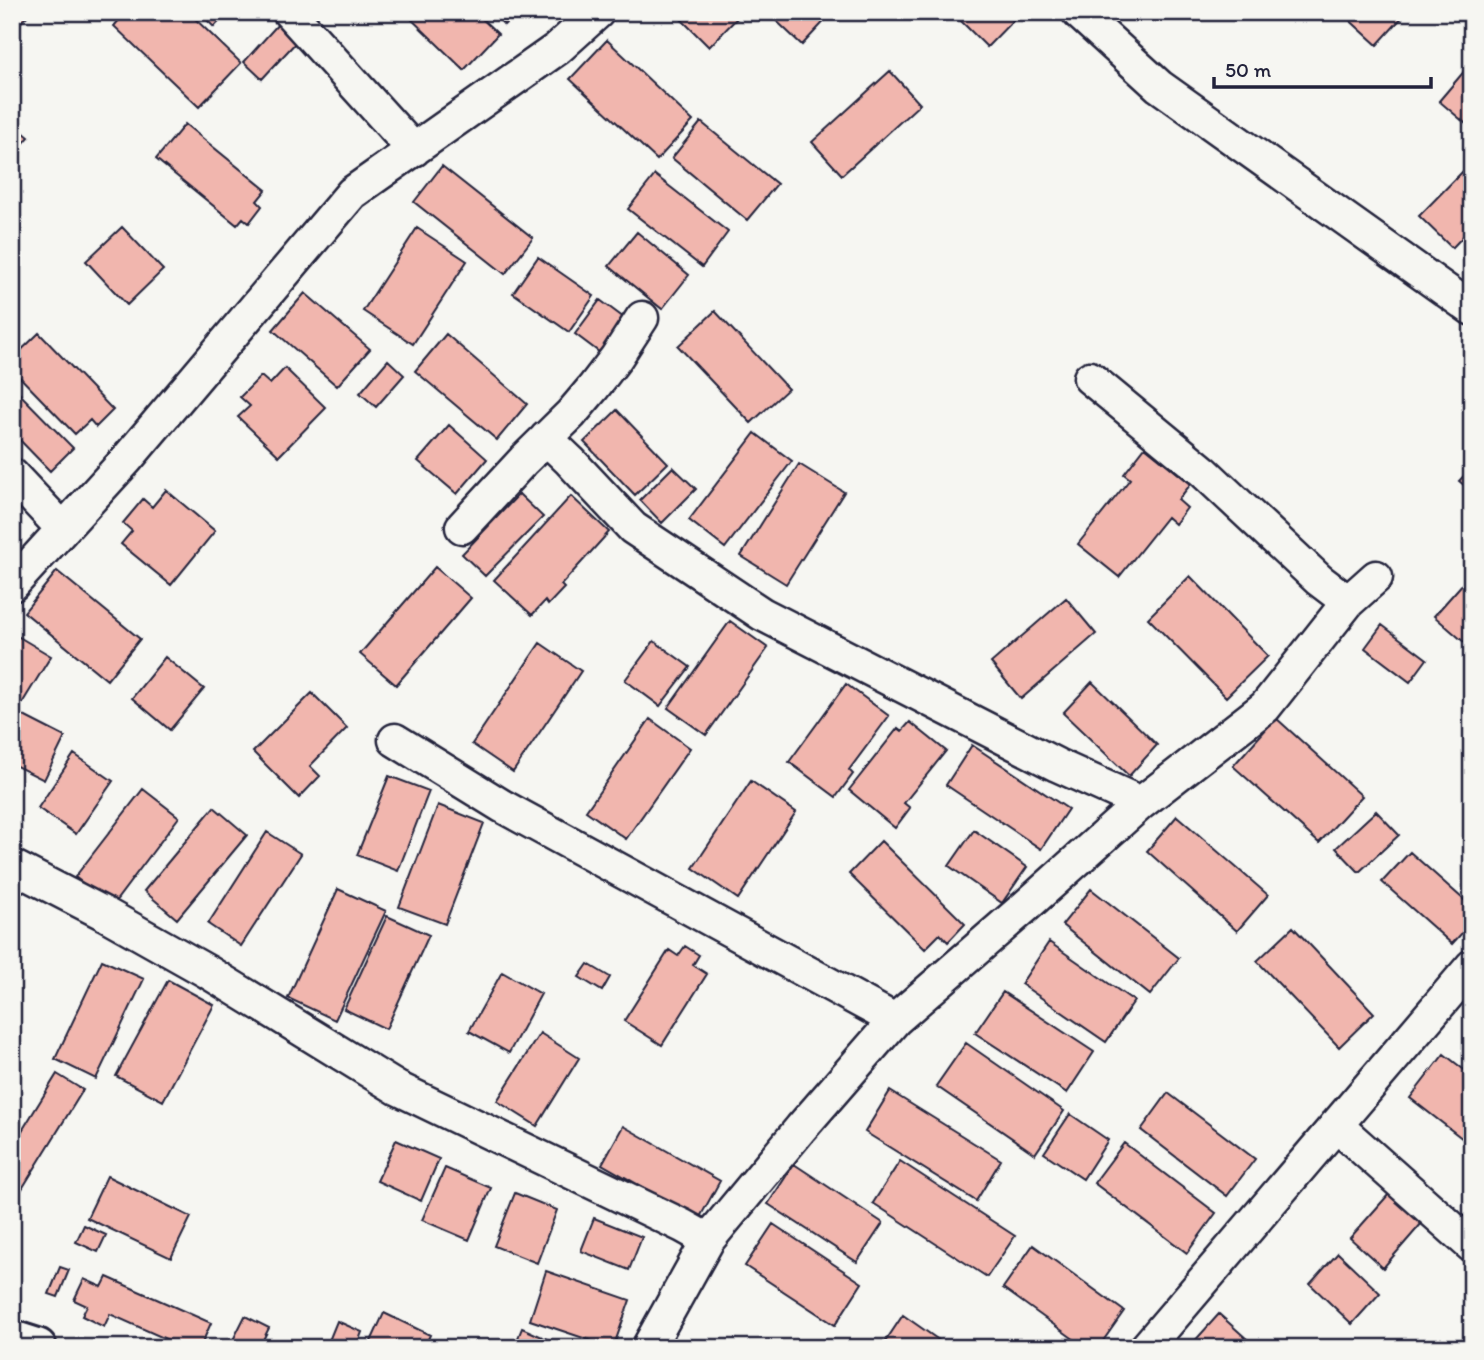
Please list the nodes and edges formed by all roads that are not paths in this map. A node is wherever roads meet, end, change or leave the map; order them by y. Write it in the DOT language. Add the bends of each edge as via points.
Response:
graph roads {
  1 [pos="289,12"];
  2 [pos="598,12"];
  3 [pos="1078,12"];
  4 [pos="414,150"];
  5 [pos="1472,309"];
  6 [pos="642,318"];
  7 [pos="1090,378"];
  8 [pos="545,438"];
  9 [pos="12,475"];
  10 [pos="462,527"];
  11 [pos="63,529"];
  12 [pos="1376,577"];
  13 [pos="12,584"];
  14 [pos="1348,602"];
  15 [pos="395,740"];
  16 [pos="1141,803"];
  17 [pos="12,866"];
  18 [pos="1472,966"];
  19 [pos="895,1020"];
  20 [pos="1336,1125"];
  21 [pos="708,1240"];
  22 [pos="1472,1246"];
  23 [pos="12,1340"];
  24 [pos="37,1348"];
  25 [pos="648,1348"];
  26 [pos="1146,1348"];
  1 -- 4 [label="street"];
  2 -- 4 [label="street" via="558,48"];
  3 -- 5 [label="street" via="1159,86"];
  4 -- 11 [label="street" via="352,193"];
  6 -- 8 [label="street" via="593,388"];
  7 -- 14 [label="street" via="1204,472"];
  8 -- 10 [label="street"];
  8 -- 16 [label="street" via="633,528 762,614"];
  9 -- 11 [label="street"];
  11 -- 13 [label="street"];
  12 -- 14 [label="street"];
  14 -- 16 [label="street" via="1265,707"];
  15 -- 19 [label="street" via="502,806"];
  16 -- 19 [label="street"];
  17 -- 21 [label="street" via="208,972 397,1088"];
  18 -- 20 [label="street"];
  19 -- 21 [label="street"];
  20 -- 22 [label="street"];
  20 -- 26 [label="street"];
  21 -- 25 [label="street"];
  23 -- 24 [label="main road"];
}
